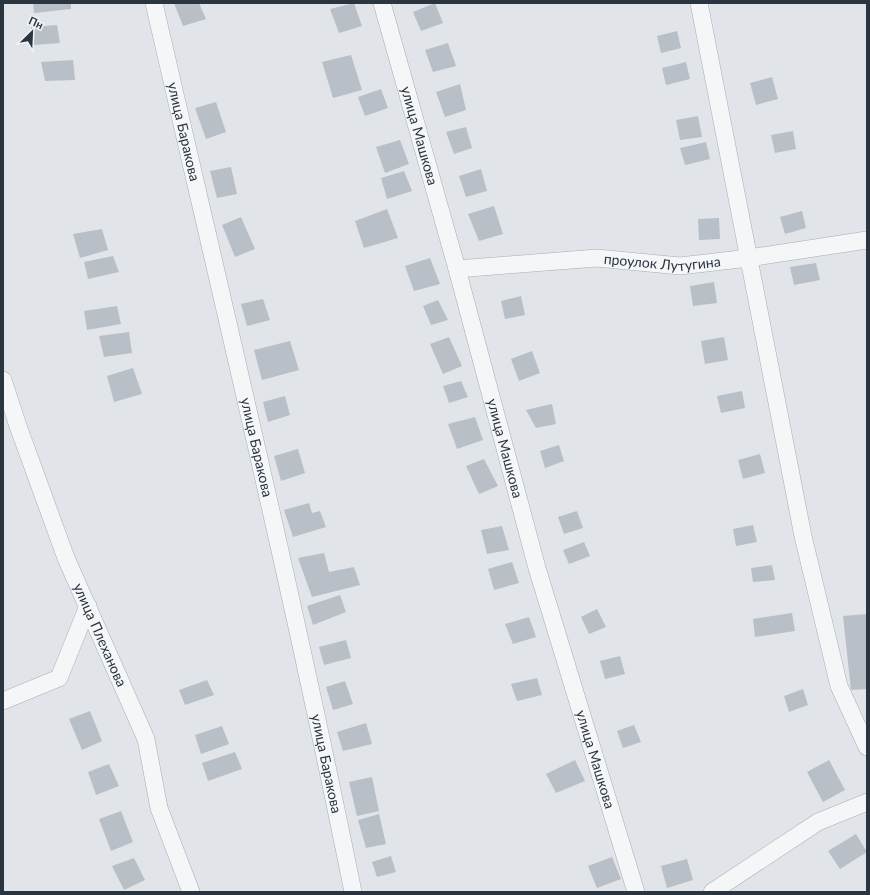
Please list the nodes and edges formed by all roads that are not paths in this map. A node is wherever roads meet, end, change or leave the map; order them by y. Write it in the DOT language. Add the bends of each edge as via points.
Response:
graph roads {
  1 [pos="154,3"];
  2 [pos="382,3"];
  3 [pos="699,3"];
  4 [pos="867,240"];
  5 [pos="749,258"];
  6 [pos="457,269"];
  7 [pos="3,380"];
  8 [pos="88,606"];
  9 [pos="3,701"];
  10 [pos="867,747"];
  11 [pos="867,802"];
  12 [pos="191,892"];
  13 [pos="353,892"];
  14 [pos="636,892"];
  15 [pos="712,892"];
  1 -- 13 [label="street, улица Баракова" via="286,579"];
  2 -- 6 [label="street, улица Машкова"];
  3 -- 5 [label="street"];
  4 -- 5 [label="street, проулок Лутугина"];
  5 -- 6 [label="street, проулок Лутугина" via="680,266 597,258"];
  5 -- 10 [label="street" via="803,536 837,679"];
  6 -- 14 [label="street, улица Машкова" via="537,568"];
  7 -- 8 [label="street, улица Плеханова" via="66,558"];
  8 -- 9 [label="street" via="59,678"];
  8 -- 12 [label="street, улица Плеханова" via="146,739 159,808"];
  11 -- 15 [label="street" via="818,822"];
}
